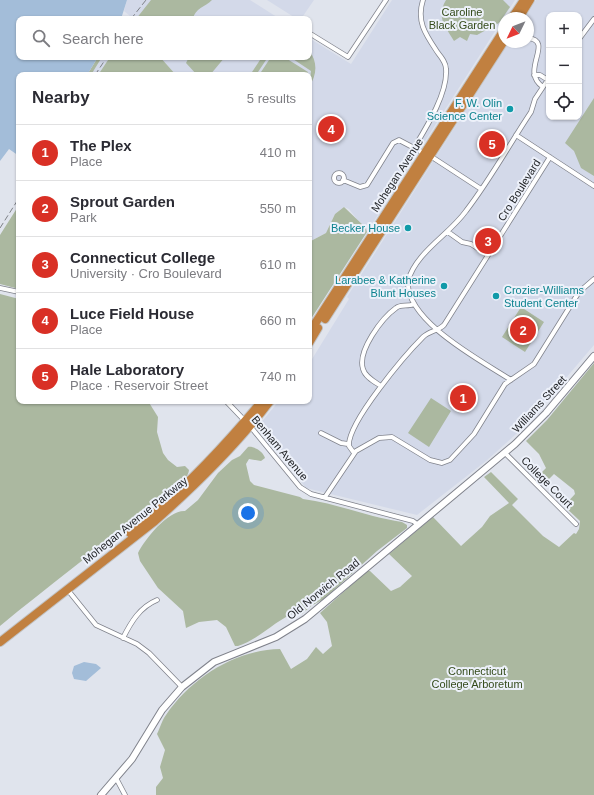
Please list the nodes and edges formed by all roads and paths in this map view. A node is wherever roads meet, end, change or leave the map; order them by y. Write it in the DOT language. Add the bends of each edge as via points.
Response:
graph roads {
  1 [pos="386,0"];
  2 [pos="423,0"];
  3 [pos="524,0"];
  4 [pos="530,0"];
  5 [pos="516,12"];
  6 [pos="523,12"];
  7 [pos="594,19"];
  8 [pos="312,35"];
  9 [pos="582,35"];
  10 [pos="498,40"];
  11 [pos="534,40"];
  12 [pos="499,48"];
  13 [pos="534,75"];
  14 [pos="546,78"];
  15 [pos="546,83"];
  16 [pos="544,87"];
  17 [pos="516,135"];
  18 [pos="414,148"];
  19 [pos="427,155"];
  20 [pos="550,158"];
  21 [pos="343,180"];
  22 [pos="594,186"];
  23 [pos="482,189"];
  24 [pos="448,232"];
  25 [pos="488,255"];
  26 [pos="594,279"];
  27 [pos="0,288"];
  28 [pos="16,291"];
  29 [pos="414,304"];
  30 [pos="312,328"];
  31 [pos="437,330"];
  32 [pos="312,338"];
  33 [pos="594,356"];
  34 [pos="512,380"];
  35 [pos="381,386"];
  36 [pos="229,404"];
  37 [pos="260,404"];
  38 [pos="267,404"];
  39 [pos="248,423"];
  40 [pos="321,433"];
  41 [pos="348,444"];
  42 [pos="354,452"];
  43 [pos="505,453"];
  44 [pos="494,462"];
  45 [pos="325,497"];
  46 [pos="417,524"];
  47 [pos="576,524"];
  48 [pos="67,589"];
  49 [pos="157,600"];
  50 [pos="0,636"];
  51 [pos="123,638"];
  52 [pos="0,642"];
  53 [pos="182,687"];
  54 [pos="116,778"];
  55 [pos="101,795"];
  56 [pos="125,795"];
  1 -- 8 [label="street" via="348,58"];
  2 -- 18 [label="street" via="420,10 423,31 444,60 446,78 443,91"];
  3 -- 5 [label="highway"];
  4 -- 6 [label="highway"];
  7 -- 9 [label="street"];
  10 -- 19 [label="highway, Mohegan Avenue"];
  11 -- 13 [label="street" via="539,46"];
  12 -- 19 [label="highway, Mohegan Avenue"];
  13 -- 14 [label="street"];
  13 -- 16 [label="street" via="536,82"];
  15 -- 16 [label="street"];
  16 -- 17 [label="street"];
  17 -- 20 [label="street"];
  17 -- 23 [label="street"];
  18 -- 19 [label="street"];
  18 -- 21 [label="street" via="401,140 395,141 366,186 360,187"];
  19 -- 23 [label="street"];
  19 -- 30 [label="highway, Mohegan Avenue"];
  19 -- 32 [label="highway, Mohegan Avenue"];
  20 -- 22 [label="street"];
  20 -- 25 [label="street, Cro Boulevard"];
  23 -- 24 [label="street"];
  24 -- 25 [label="street"];
  24 -- 29 [label="street" via="422,255 410,275 408,287"];
  25 -- 31 [label="street, Cro Boulevard" via="444,325"];
  26 -- 34 [label="street" via="579,292 534,364"];
  27 -- 28 [label="street"];
  29 -- 31 [label="street"];
  29 -- 35 [label="street" via="399,306 386,316 366,347 363,370"];
  31 -- 34 [label="street"];
  31 -- 35 [label="street, Cro Boulevard" via="424,336"];
  33 -- 43 [label="street, Williams Street" via="546,413"];
  34 -- 42 [label="street" via="504,385 474,434 456,454 444,462 426,458 389,436 373,440"];
  35 -- 41 [label="street, Cro Boulevard" via="357,422"];
  36 -- 39 [label="street, Benham Avenue"];
  37 -- 39 [label="highway, Mohegan Avenue Parkway"];
  38 -- 39 [label="highway, Mohegan Avenue Parkway"];
  39 -- 45 [label="street, Benham Avenue" via="300,487 311,494"];
  39 -- 48 [label="highway, Mohegan Avenue Parkway" via="204,477 177,502"];
  39 -- 50 [label="highway, Mohegan Avenue Parkway" via="170,501"];
  40 -- 41 [label="street"];
  41 -- 42 [label="street"];
  42 -- 45 [label="street"];
  43 -- 44 [label="street, Williams Street"];
  43 -- 47 [label="street, College Court"];
  44 -- 46 [label="street, Old Norwich Road"];
  45 -- 46 [label="street, Benham Avenue"];
  46 -- 53 [label="street, Old Norwich Road" via="300,623 276,637 214,662"];
  48 -- 51 [label="street" via="96,625"];
  48 -- 52 [label="highway, Mohegan Avenue Parkway"];
  49 -- 51 [label="street" via="136,616"];
  51 -- 53 [label="street" via="149,653"];
  53 -- 54 [label="street, Old Norwich Road" via="169,700 144,743"];
  54 -- 55 [label="street, Old Norwich Road"];
  54 -- 56 [label="street"];
}
